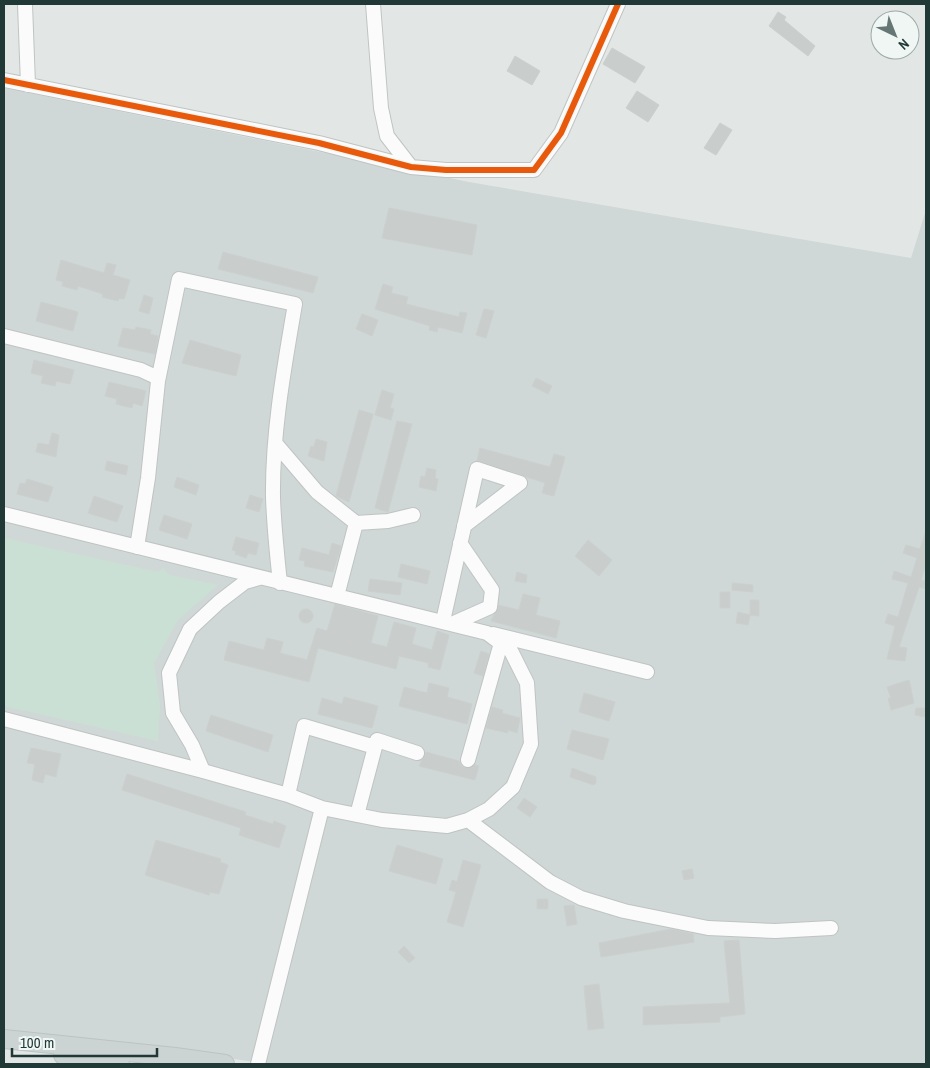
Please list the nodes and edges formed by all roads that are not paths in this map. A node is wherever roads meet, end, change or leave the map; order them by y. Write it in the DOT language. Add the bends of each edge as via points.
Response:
graph roads {
  1 [pos="25,4"];
  2 [pos="373,4"];
  3 [pos="618,4"];
  4 [pos="4,80"];
  5 [pos="28,85"];
  6 [pos="411,167"];
  7 [pos="4,336"];
  8 [pos="158,382"];
  9 [pos="276,444"];
  10 [pos="4,514"];
  11 [pos="413,515"];
  12 [pos="356,523"];
  13 [pos="464,526"];
  14 [pos="460,543"];
  15 [pos="137,547"];
  16 [pos="260,578"];
  17 [pos="280,583"];
  18 [pos="337,596"];
  19 [pos="449,622"];
  20 [pos="487,633"];
  21 [pos="501,643"];
  22 [pos="647,672"];
  23 [pos="4,719"];
  24 [pos="375,747"];
  25 [pos="417,753"];
  26 [pos="468,760"];
  27 [pos="203,771"];
  28 [pos="288,795"];
  29 [pos="322,808"];
  30 [pos="357,814"];
  31 [pos="468,820"];
  32 [pos="831,928"];
  33 [pos="4,1038"];
  34 [pos="4,1044"];
  35 [pos="120,1064"];
  36 [pos="225,1064"];
  37 [pos="258,1064"];
  1 -- 5 [label="street"];
  2 -- 6 [label="street" via="381,108 387,136"];
  3 -- 6 [label="street" via="561,133 534,170"];
  4 -- 5 [label="street"];
  5 -- 6 [label="street" via="319,143"];
  7 -- 8 [label="street" via="141,370 156,376"];
  8 -- 9 [label="street" via="179,279 295,304"];
  8 -- 15 [label="street"];
  9 -- 12 [label="street" via="317,492"];
  9 -- 17 [label="street" via="273,499"];
  10 -- 15 [label="street"];
  11 -- 12 [label="street"];
  12 -- 18 [label="street"];
  13 -- 13 [label="street" via="477,469 520,483 499,499"];
  13 -- 14 [label="street"];
  14 -- 19 [label="street"];
  14 -- 19 [label="street" via="492,590 490,607"];
  15 -- 16 [label="street"];
  16 -- 17 [label="street"];
  16 -- 27 [label="street" via="245,582 190,629 169,674 173,713"];
  17 -- 18 [label="street"];
  18 -- 19 [label="street"];
  19 -- 20 [label="street"];
  20 -- 21 [label="street"];
  20 -- 22 [label="street"];
  21 -- 26 [label="street"];
  21 -- 31 [label="street" via="511,651 528,683 531,744 512,786 489,809"];
  23 -- 27 [label="street"];
  24 -- 25 [label="street" via="377,740"];
  24 -- 28 [label="street" via="304,726"];
  24 -- 30 [label="street"];
  27 -- 28 [label="street"];
  28 -- 29 [label="street"];
  29 -- 30 [label="street"];
  29 -- 37 [label="street"];
  30 -- 31 [label="street" via="382,820 447,826"];
  31 -- 32 [label="street" via="550,882 581,898 616,909 708,928 775,931"];
  33 -- 36 [label="main road"];
  34 -- 35 [label="main road"];
}
